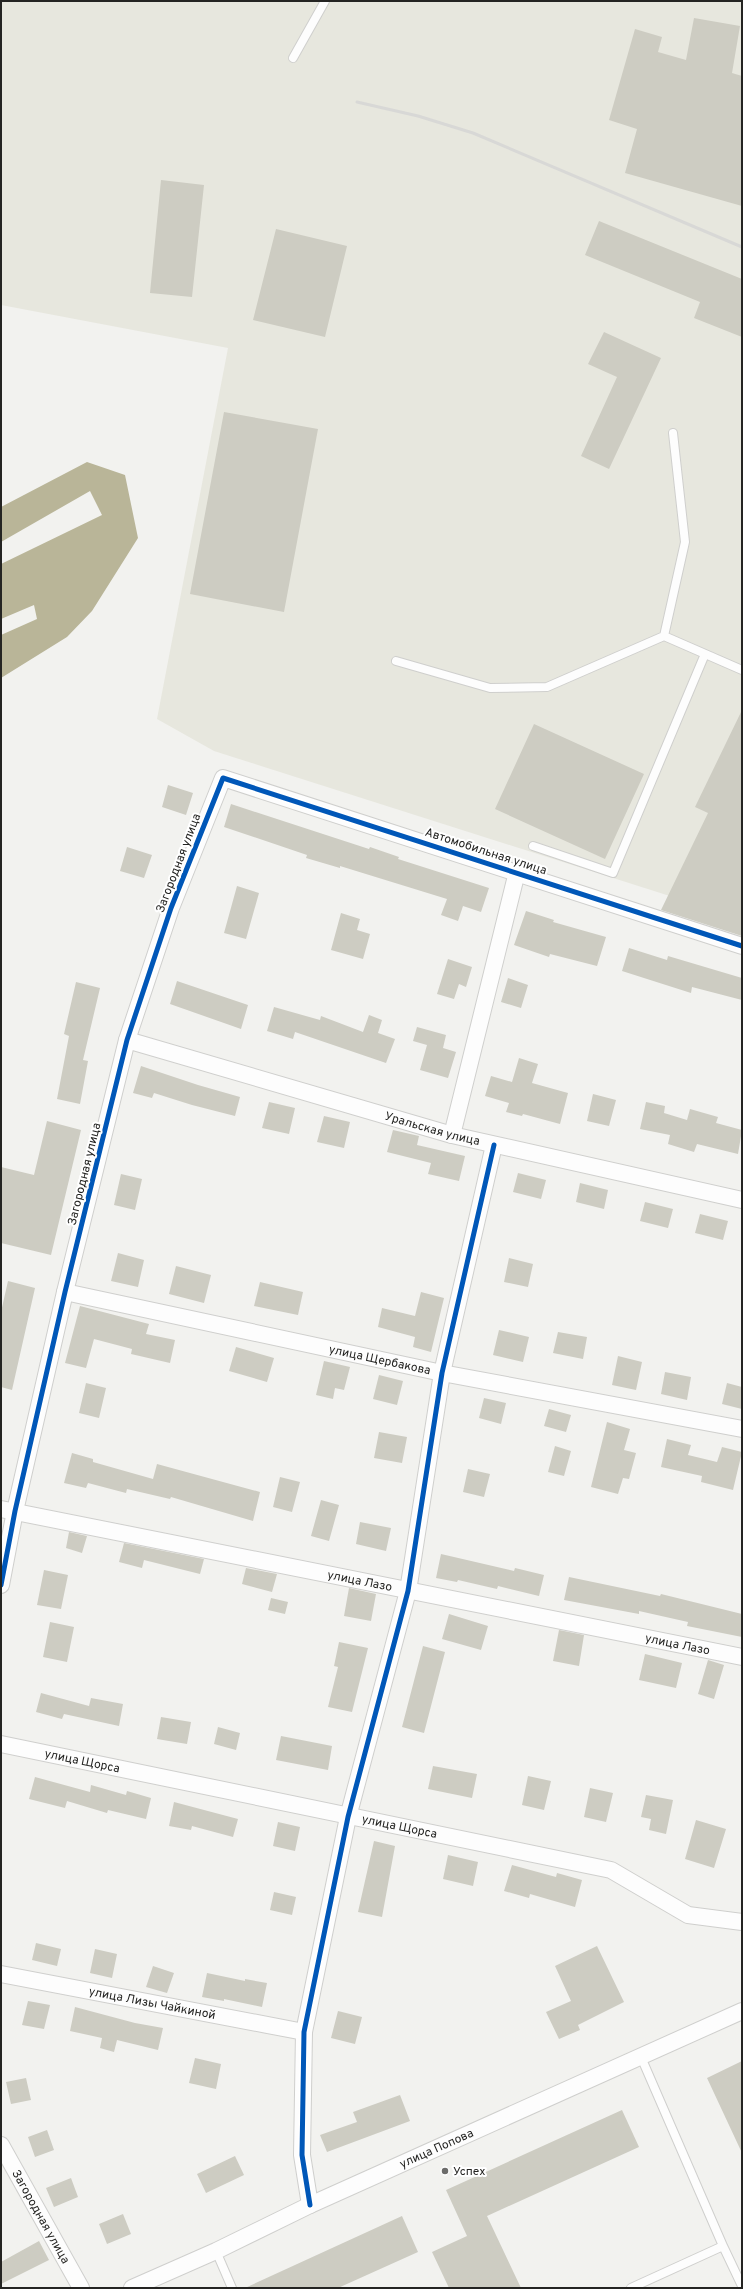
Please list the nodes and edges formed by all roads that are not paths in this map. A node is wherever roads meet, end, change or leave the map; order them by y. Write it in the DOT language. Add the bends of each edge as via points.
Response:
graph roads {
  1 [pos="325,1"];
  2 [pos="293,58"];
  3 [pos="673,433"];
  4 [pos="664,636"];
  5 [pos="705,654"];
  6 [pos="396,661"];
  7 [pos="742,670"];
  8 [pos="223,778"];
  9 [pos="533,846"];
  10 [pos="517,872"];
  11 [pos="742,946"];
  12 [pos="127,1040"];
  13 [pos="452,1135"];
  14 [pos="494,1145"];
  15 [pos="742,1200"];
  16 [pos="65,1292"];
  17 [pos="442,1373"];
  18 [pos="742,1429"];
  19 [pos="8,1510"];
  20 [pos="1,1585"];
  21 [pos="408,1591"];
  22 [pos="742,1657"];
  23 [pos="1,1744"];
  24 [pos="348,1817"];
  25 [pos="742,1922"];
  26 [pos="1,1974"];
  27 [pos="742,2011"];
  28 [pos="304,2032"];
  29 [pos="641,2057"];
  30 [pos="1,2146"];
  31 [pos="310,2205"];
  32 [pos="723,2246"];
  33 [pos="216,2251"];
  34 [pos="742,2286"];
  35 [pos="81,2288"];
  36 [pos="132,2288"];
  37 [pos="232,2288"];
  38 [pos="631,2288"];
  1 -- 2 [label="lane"];
  3 -- 4 [label="lane" via="685,542"];
  4 -- 5 [label="lane"];
  4 -- 6 [label="lane" via="547,687 490,688"];
  5 -- 7 [label="lane"];
  5 -- 9 [label="lane" via="613,873"];
  8 -- 10 [label="street, Автомобильная улица"];
  8 -- 12 [label="street, Загородная улица" via="171,908"];
  10 -- 11 [label="street, Автомобильная улица"];
  10 -- 13 [label="street"];
  12 -- 13 [label="street, Уральская улица"];
  12 -- 16 [label="street, Загородная улица"];
  13 -- 14 [label="street, Уральская улица"];
  14 -- 15 [label="street, Уральская улица"];
  14 -- 17 [label="street"];
  16 -- 17 [label="street, улица Щербакова"];
  16 -- 19 [label="street, Загородная улица"];
  17 -- 18 [label="street, улица Щербакова"];
  17 -- 21 [label="street"];
  19 -- 20 [label="street, Загородная улица"];
  19 -- 21 [label="street, улица Лазо"];
  21 -- 22 [label="street, улица Лазо"];
  21 -- 24 [label="street"];
  23 -- 24 [label="street, улица Щорса"];
  24 -- 25 [label="street, улица Щорса" via="611,1870 688,1915"];
  24 -- 28 [label="street"];
  26 -- 28 [label="street, улица Лизы Чайкиной"];
  27 -- 29 [label="street, улица Попова"];
  28 -- 31 [label="street" via="302,2154"];
  29 -- 31 [label="street, улица Попова"];
  29 -- 32 [label="lane"];
  30 -- 35 [label="street, Загородная улица"];
  31 -- 33 [label="street, улица Попова"];
  32 -- 34 [label="lane"];
  32 -- 38 [label="lane"];
  33 -- 36 [label="street, улица Попова"];
  33 -- 37 [label="lane"];
}
